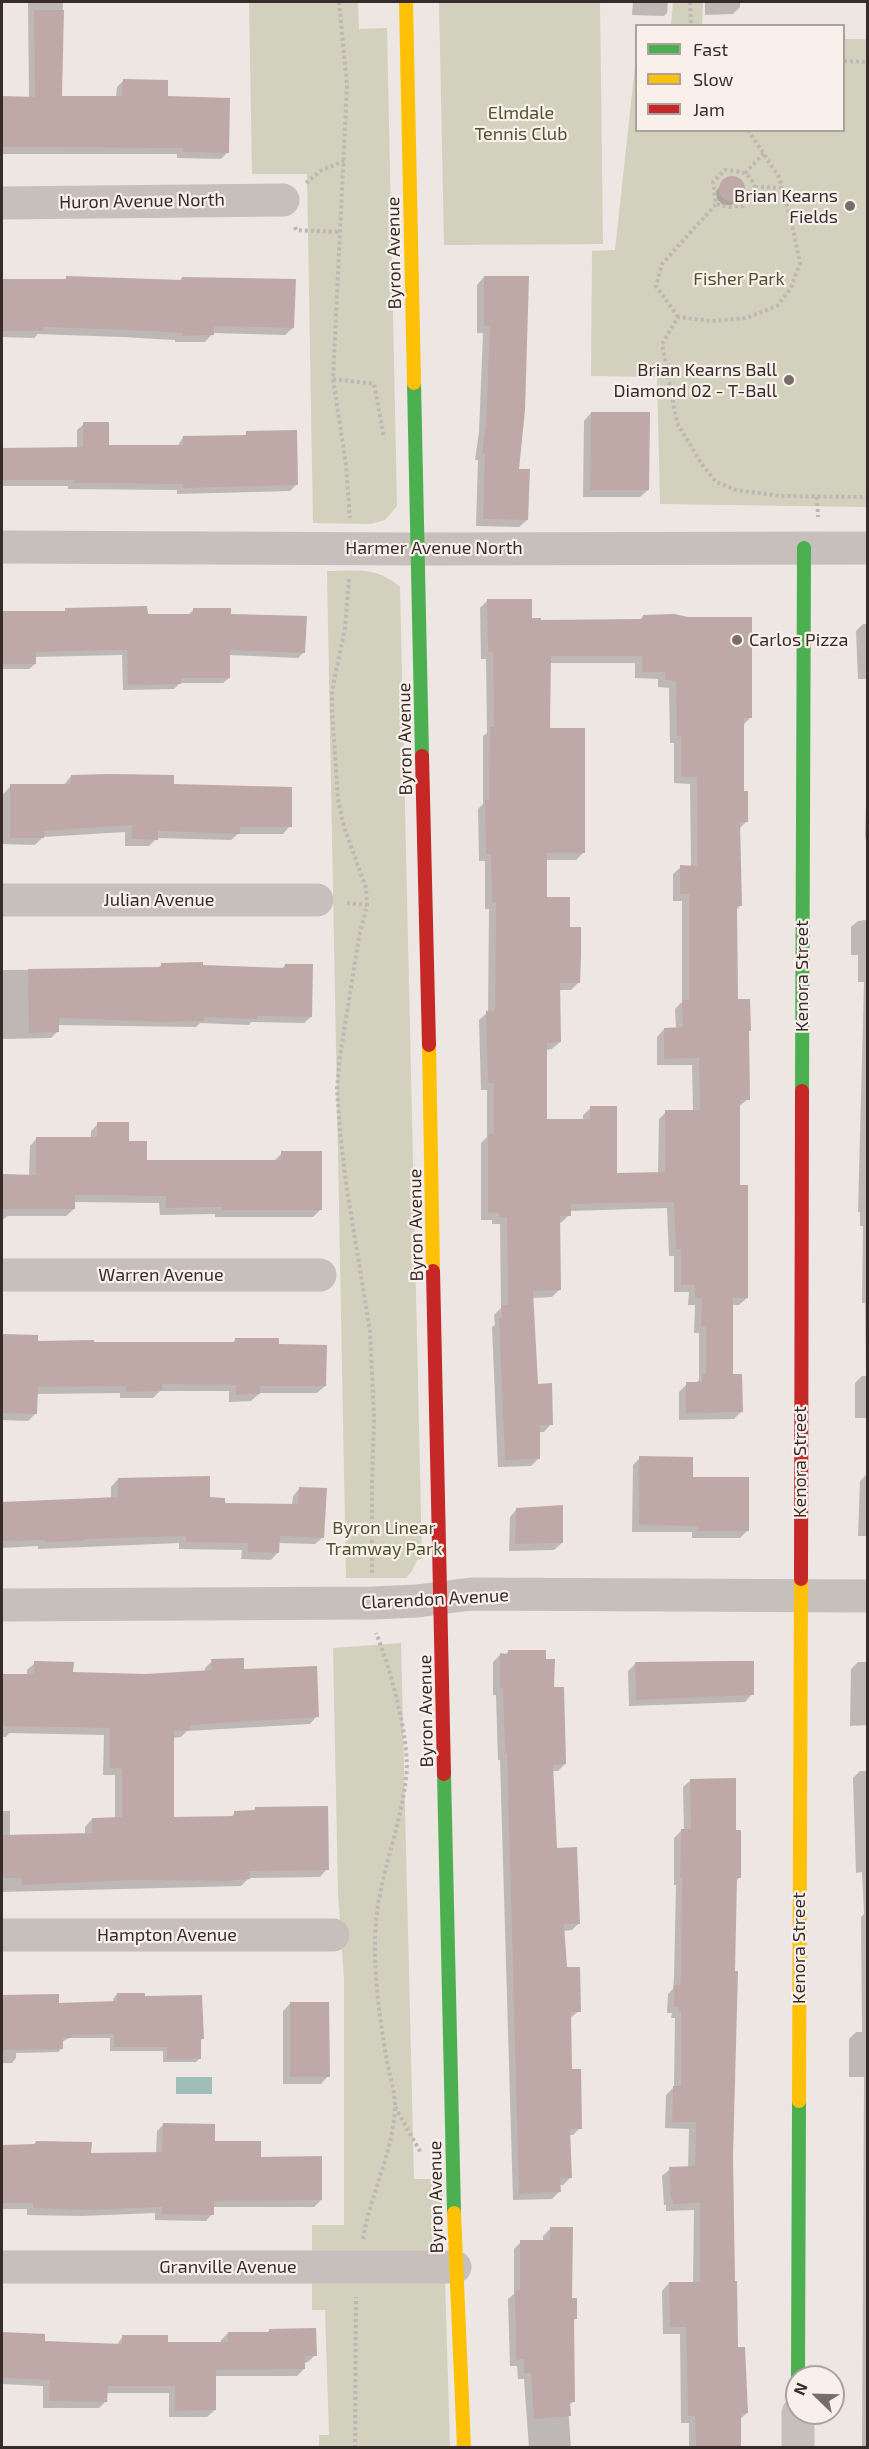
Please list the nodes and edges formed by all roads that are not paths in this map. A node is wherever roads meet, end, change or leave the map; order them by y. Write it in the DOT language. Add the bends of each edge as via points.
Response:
graph roads {
  1 [pos="406,2"];
  2 [pos="283,200"];
  3 [pos="2,203"];
  4 [pos="2,547"];
  5 [pos="804,548"];
  6 [pos="867,548"];
  7 [pos="420,549"];
  8 [pos="2,900"];
  9 [pos="317,900"];
  10 [pos="2,1275"];
  11 [pos="320,1275"];
  12 [pos="799,1596"];
  13 [pos="867,1596"];
  14 [pos="442,1598"];
  15 [pos="2,1605"];
  16 [pos="2,1935"];
  17 [pos="333,1935"];
  18 [pos="2,2266"];
  19 [pos="455,2266"];
  20 [pos="798,2365"];
  21 [pos="798,2425"];
  22 [pos="464,2448"];
  23 [pos="798,2448"];
  1 -- 7 [label="street, Byron Avenue"];
  2 -- 3 [label="street, Huron Avenue North"];
  4 -- 7 [label="street, Harmer Avenue North"];
  5 -- 6 [label="street, Harmer Avenue North"];
  5 -- 7 [label="street, Harmer Avenue North"];
  5 -- 12 [label="street, Kenora Street"];
  7 -- 14 [label="street, Byron Avenue"];
  8 -- 9 [label="street, Julian Avenue"];
  10 -- 11 [label="street, Warren Avenue"];
  12 -- 13 [label="street, Clarendon Avenue"];
  12 -- 14 [label="street, Clarendon Avenue" via="471,1594"];
  12 -- 20 [label="street, Kenora Street"];
  14 -- 15 [label="street, Clarendon Avenue" via="373,1603"];
  14 -- 19 [label="street, Byron Avenue"];
  16 -- 17 [label="street, Hampton Avenue"];
  18 -- 19 [label="street, Granville Avenue"];
  19 -- 22 [label="street, Byron Avenue"];
  21 -- 23 [label="street"];
}
